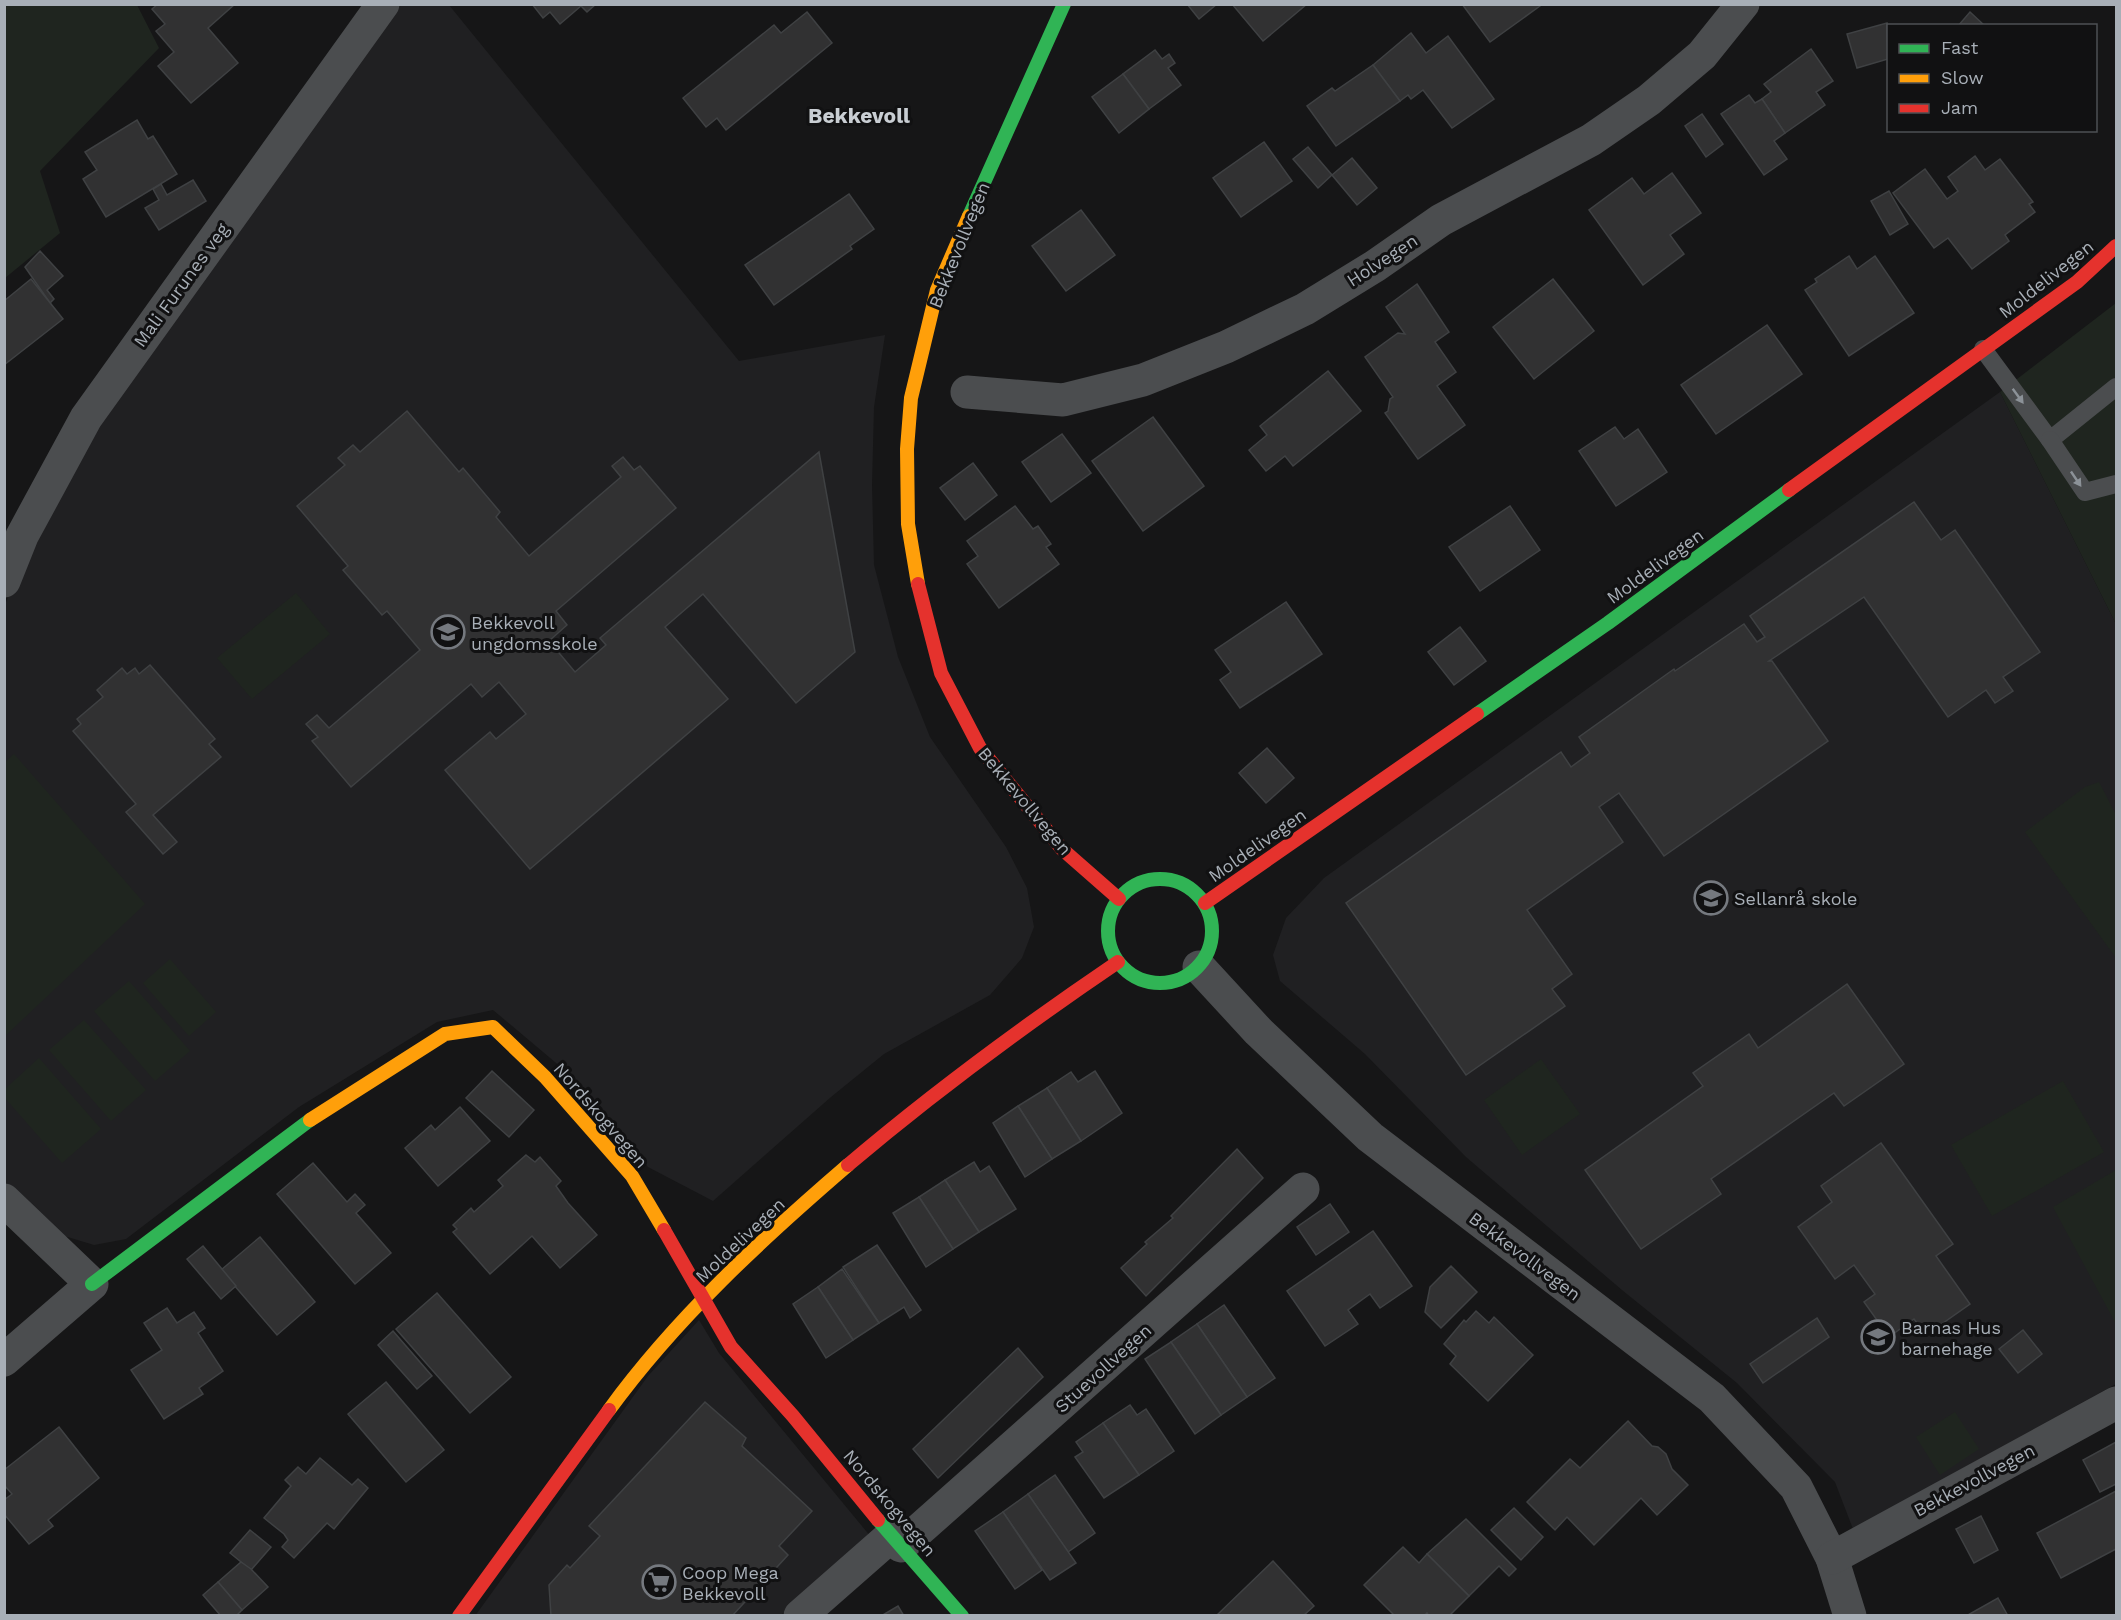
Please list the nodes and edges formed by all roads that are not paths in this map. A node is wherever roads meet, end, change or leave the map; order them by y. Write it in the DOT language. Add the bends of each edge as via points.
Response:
graph roads {
  1 [pos="383,4"];
  2 [pos="1064,4"];
  3 [pos="1743,4"];
  4 [pos="2116,246"];
  5 [pos="1983,349"];
  6 [pos="2116,387"];
  7 [pos="968,392"];
  8 [pos="2050,440"];
  9 [pos="2116,484"];
  10 [pos="4,581"];
  11 [pos="1119,899"];
  12 [pos="1205,903"];
  13 [pos="1118,962"];
  14 [pos="1199,968"];
  15 [pos="1303,1189"];
  16 [pos="4,1200"];
  17 [pos="92,1284"];
  18 [pos="705,1297"];
  19 [pos="4,1360"];
  20 [pos="2116,1403"];
  21 [pos="896,1541"];
  22 [pos="1832,1558"];
  23 [pos="459,1616"];
  24 [pos="800,1616"];
  25 [pos="962,1616"];
  26 [pos="1850,1616"];
  1 -- 10 [label="street, Mali Furunes veg" via="86,418 22,536"];
  2 -- 11 [label="main road, Bekkevollvegen" via="938,290 911,398 908,524 920,598 941,673 980,748 1062,849"];
  3 -- 7 [label="street, Holvegen" via="1702,55 1649,100 1601,133 1441,220 1296,314 1143,380 1097,392 1063,400"];
  4 -- 5 [label="main road, Moldelivegen" via="2078,282"];
  5 -- 8 [label="lane, one-way"];
  5 -- 12 [label="main road, Moldelivegen" via="1608,623"];
  6 -- 8 [label="lane"];
  8 -- 9 [label="lane, one-way" via="2085,492"];
  11 -- 12 [label="main road" via="1134,886 1153,879 1173,880 1191,888"];
  11 -- 13 [label="main road" via="1108,930 1110,947"];
  12 -- 14 [label="main road" via="1213,925 1211,948"];
  13 -- 14 [label="main road" via="1135,978 1157,984 1180,981"];
  13 -- 18 [label="main road, Moldelivegen" via="1045,1011 900,1121"];
  14 -- 22 [label="street, Bekkevollvegen" via="1258,1031 1370,1137 1712,1398 1797,1486"];
  15 -- 21 [label="street, Stuevollvegen"];
  16 -- 17 [label="street"];
  17 -- 18 [label="main road, Nordskogvegen" via="337,1102 445,1034 493,1027 545,1077 632,1176"];
  17 -- 19 [label="street"];
  18 -- 21 [label="main road, Nordskogvegen" via="731,1347"];
  18 -- 23 [label="main road, Moldelivegen" via="631,1380"];
  20 -- 22 [label="street, Bekkevollvegen"];
  21 -- 24 [label="street, Stuevollvegen"];
  21 -- 25 [label="main road, Nordskogvegen"];
  22 -- 26 [label="street, Bekkevollvegen"];
}
